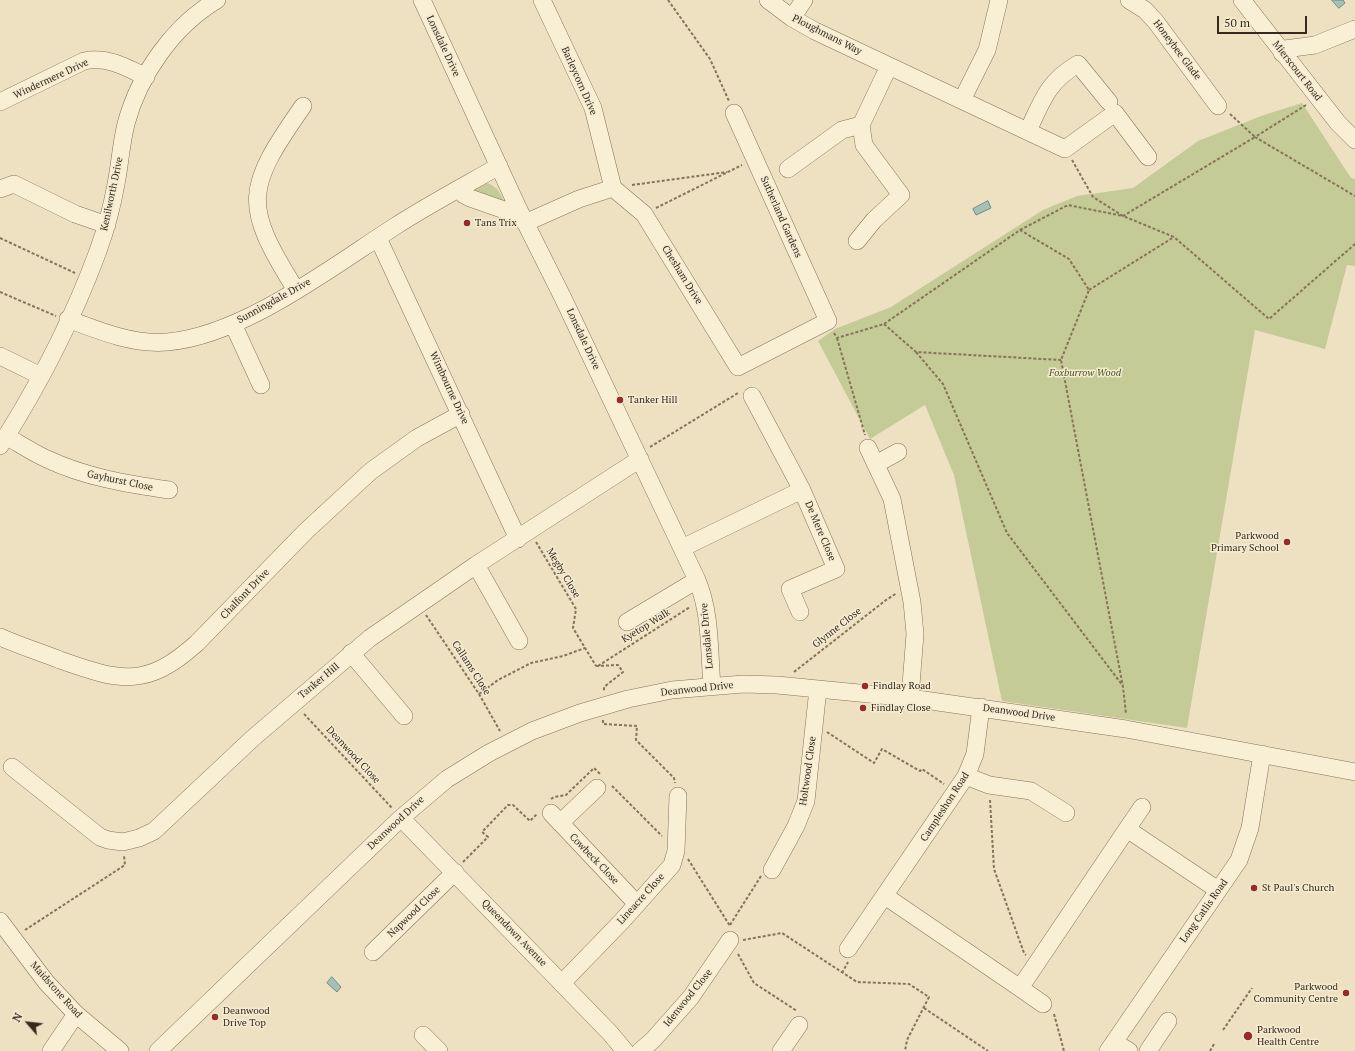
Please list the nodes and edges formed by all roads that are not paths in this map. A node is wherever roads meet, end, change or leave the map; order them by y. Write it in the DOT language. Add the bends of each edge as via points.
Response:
graph roads {
  1 [pos="422,0"];
  2 [pos="542,0"];
  3 [pos="768,0"];
  4 [pos="804,0"];
  5 [pos="999,0"];
  6 [pos="1129,0"];
  7 [pos="1242,0"];
  8 [pos="207,3"];
  9 [pos="792,18"];
  10 [pos="1355,29"];
  11 [pos="1282,53"];
  12 [pos="890,66"];
  13 [pos="146,77"];
  14 [pos="962,100"];
  15 [pos="0,102"];
  16 [pos="1109,102"];
  17 [pos="303,106"];
  18 [pos="1218,106"];
  19 [pos="734,113"];
  20 [pos="861,125"];
  21 [pos="1028,131"];
  22 [pos="1355,140"];
  23 [pos="1148,157"];
  24 [pos="499,166"];
  25 [pos="788,169"];
  26 [pos="460,188"];
  27 [pos="613,188"];
  28 [pos="0,189"];
  29 [pos="522,217"];
  30 [pos="107,225"];
  31 [pos="378,238"];
  32 [pos="856,241"];
  33 [pos="296,290"];
  34 [pos="68,319"];
  35 [pos="828,321"];
  36 [pos="234,324"];
  37 [pos="0,356"];
  38 [pos="41,376"];
  39 [pos="261,385"];
  40 [pos="746,393"];
  41 [pos="461,414"];
  42 [pos="3,441"];
  43 [pos="868,448"];
  44 [pos="898,452"];
  45 [pos="639,456"];
  46 [pos="876,464"];
  47 [pos="169,490"];
  48 [pos="802,490"];
  49 [pos="524,535"];
  50 [pos="682,548"];
  51 [pos="476,565"];
  52 [pos="697,580"];
  53 [pos="800,612"];
  54 [pos="627,622"];
  55 [pos="0,637"];
  56 [pos="519,641"];
  57 [pos="351,653"];
  58 [pos="712,686"];
  59 [pos="818,689"];
  60 [pos="910,698"];
  61 [pos="981,707"];
  62 [pos="404,716"];
  63 [pos="1262,754"];
  64 [pos="12,767"];
  65 [pos="1355,772"];
  66 [pos="966,776"];
  67 [pos="601,784"];
  68 [pos="678,796"];
  69 [pos="1142,807"];
  70 [pos="1066,812"];
  71 [pos="401,818"];
  72 [pos="1128,830"];
  73 [pos="453,870"];
  74 [pos="772,870"];
  75 [pos="1218,890"];
  76 [pos="885,896"];
  77 [pos="637,904"];
  78 [pos="0,922"];
  79 [pos="730,933"];
  80 [pos="848,949"];
  81 [pos="373,952"];
  82 [pos="562,983"];
  83 [pos="1020,988"];
  84 [pos="1042,1004"];
  85 [pos="76,1014"];
  86 [pos="1168,1021"];
  87 [pos="799,1025"];
  88 [pos="422,1034"];
  89 [pos="1111,1046"];
  90 [pos="50,1051"];
  91 [pos="120,1051"];
  92 [pos="158,1051"];
  93 [pos="439,1051"];
  94 [pos="625,1051"];
  95 [pos="640,1051"];
  96 [pos="781,1051"];
  97 [pos="1129,1051"];
  98 [pos="1148,1051"];
  1 -- 24 [label="street, Lonsdale Drive"];
  2 -- 27 [label="street, Barleycorn Drive" via="594,108"];
  3 -- 9 [label="street, Ploughmans Way"];
  4 -- 9 [label="street"];
  5 -- 14 [label="street" via="987,50"];
  6 -- 18 [label="street, Honeybee Glade" via="1145,10 1156,22"];
  7 -- 11 [label="street, Mierscourt Road"];
  8 -- 13 [label="street, Kenilworth Drive" via="179,29"];
  9 -- 12 [label="street, Ploughmans Way"];
  10 -- 11 [label="street" via="1315,45 1285,49"];
  11 -- 22 [label="street, Mierscourt Road" via="1317,98"];
  12 -- 14 [label="street, Ploughmans Way"];
  12 -- 20 [label="street"];
  13 -- 15 [label="street, Windermere Drive" via="105,59 95,59 77,64"];
  13 -- 30 [label="street, Kenilworth Drive" via="127,122"];
  14 -- 21 [label="street, Ploughmans Way"];
  16 -- 21 [label="street" via="1078,64 1059,75 1053,83"];
  17 -- 33 [label="street" via="283,134 262,172 256,202 262,231"];
  19 -- 35 [label="street, Sutherland Gardens"];
  20 -- 25 [label="street" via="842,130"];
  20 -- 32 [label="street" via="864,145 901,195"];
  21 -- 23 [label="street, Ploughmans Way" via="1065,149 1115,113"];
  24 -- 26 [label="street, Sunningdale Drive"];
  24 -- 29 [label="street, Lonsdale Drive"];
  26 -- 29 [label="street" via="464,195 470,198"];
  26 -- 31 [label="street, Sunningdale Drive" via="433,202"];
  27 -- 29 [label="street"];
  27 -- 35 [label="street, Chesham Drive" via="644,214 738,367"];
  28 -- 30 [label="street" via="14,184 75,214"];
  29 -- 45 [label="street, Lonsdale Drive"];
  30 -- 34 [label="street, Kenilworth Drive" via="87,279"];
  31 -- 33 [label="street, Sunningdale Drive"];
  31 -- 41 [label="street, Wimbourne Drive"];
  33 -- 36 [label="street, Sunningdale Drive"];
  34 -- 36 [label="street, Sunningdale Drive" via="118,336 166,342 179,341"];
  34 -- 38 [label="street, Kenilworth Drive"];
  36 -- 39 [label="street"];
  37 -- 38 [label="street"];
  38 -- 42 [label="street, Kenilworth Drive"];
  40 -- 48 [label="street, De Mere Close"];
  41 -- 49 [label="street, Wimbourne Drive"];
  41 -- 55 [label="street, Chalfont Drive" via="400,448 371,471 311,527 187,652 163,668 138,676 105,675"];
  42 -- 47 [label="street, Gayhurst Close" via="82,473"];
  43 -- 46 [label="street"];
  44 -- 46 [label="street"];
  45 -- 49 [label="street, Tanker Hill"];
  45 -- 50 [label="street, Lonsdale Drive"];
  46 -- 60 [label="street" via="892,499 909,586 915,634"];
  48 -- 50 [label="street, De Mere Close"];
  48 -- 53 [label="street, De Mere Close" via="836,568 790,589"];
  49 -- 51 [label="street, Tanker Hill"];
  50 -- 52 [label="street, Lonsdale Drive"];
  51 -- 56 [label="street"];
  51 -- 57 [label="street, Tanker Hill" via="394,620"];
  52 -- 54 [label="street"];
  52 -- 58 [label="street, Lonsdale Drive" via="704,599"];
  57 -- 62 [label="street"];
  57 -- 64 [label="street, Tanker Hill" via="154,831 139,838 123,842 108,840 92,831"];
  58 -- 59 [label="street, Deanwood Drive" via="743,684"];
  58 -- 71 [label="street, Deanwood Drive" via="651,694 556,721 507,743 447,779"];
  59 -- 60 [label="street, Deanwood Drive"];
  59 -- 74 [label="street, Holtwood Close" via="806,801 796,826"];
  60 -- 61 [label="street, Deanwood Drive"];
  61 -- 63 [label="street, Deanwood Drive" via="1126,729"];
  61 -- 66 [label="street, Campleshon Road" via="975,754"];
  63 -- 65 [label="street, Deanwood Drive"];
  63 -- 75 [label="street, Long Catlis Road" via="1245,846 1239,860"];
  66 -- 70 [label="street" via="989,785 1031,791"];
  66 -- 76 [label="street, Campleshon Road"];
  67 -- 77 [label="street, Cowbeck Close" via="550,812"];
  68 -- 77 [label="street, Lineacre Close" via="675,858 672,865"];
  69 -- 72 [label="street"];
  71 -- 73 [label="street, Queendown Avenue"];
  71 -- 92 [label="street, Deanwood Drive"];
  72 -- 75 [label="street"];
  72 -- 83 [label="street"];
  73 -- 81 [label="street, Napwood Close"];
  73 -- 82 [label="street, Queendown Avenue"];
  75 -- 89 [label="street, Long Catlis Road"];
  76 -- 80 [label="street, Campleshon Road"];
  76 -- 83 [label="street"];
  77 -- 82 [label="street, Lineacre Close"];
  78 -- 85 [label="street, Maidstone Road" via="46,982"];
  79 -- 95 [label="street, Idenwood Close" via="691,997"];
  82 -- 94 [label="street, Queendown Avenue"];
  83 -- 84 [label="street"];
  85 -- 90 [label="street"];
  85 -- 91 [label="street, Maidstone Road"];
  86 -- 98 [label="street"];
  87 -- 96 [label="street"];
  88 -- 93 [label="street"];
  89 -- 97 [label="street"];
}
